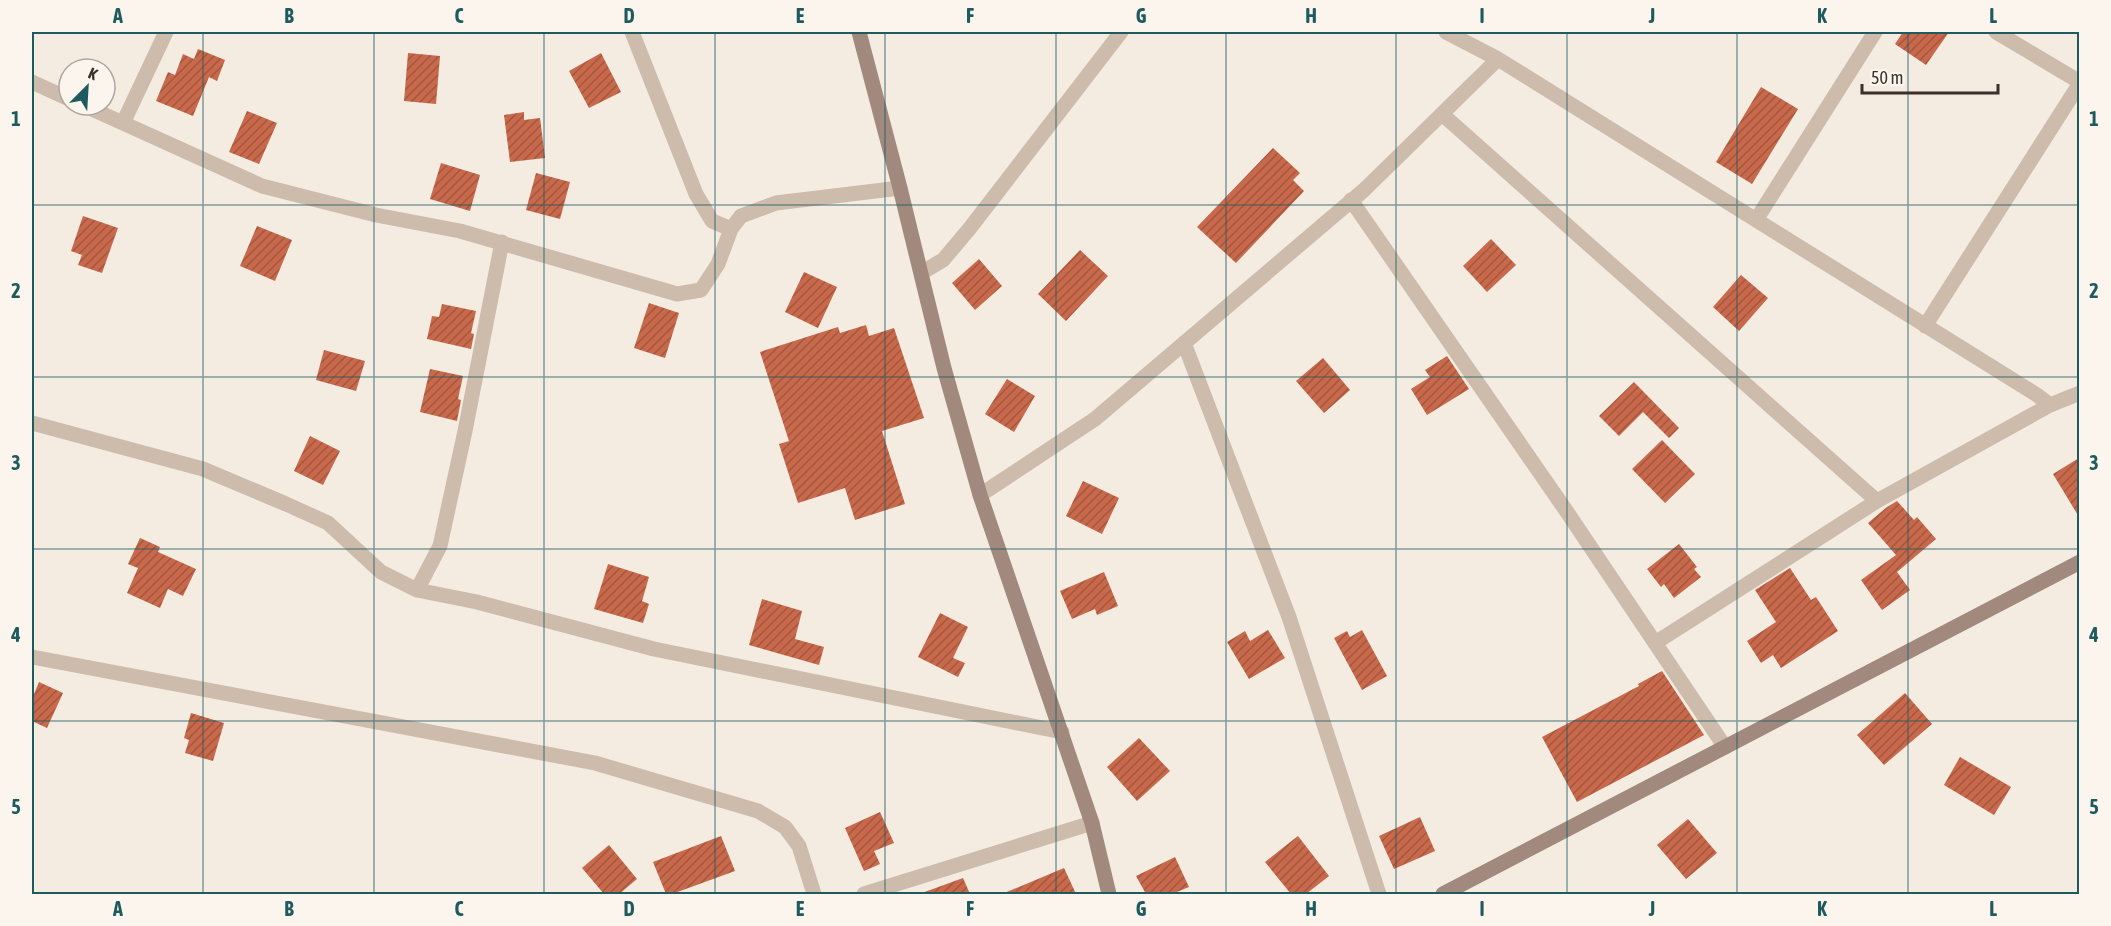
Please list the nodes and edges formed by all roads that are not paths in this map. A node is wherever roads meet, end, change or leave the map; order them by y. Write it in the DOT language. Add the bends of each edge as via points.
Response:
graph roads {
  1 [pos="166,32"];
  2 [pos="632,32"];
  3 [pos="859,32"];
  4 [pos="1121,32"];
  5 [pos="1446,32"];
  6 [pos="1875,32"];
  7 [pos="1996,32"];
  8 [pos="1498,59"];
  9 [pos="32,82"];
  10 [pos="2079,82"];
  11 [pos="57,93"];
  12 [pos="1442,114"];
  13 [pos="110,117"];
  14 [pos="123,123"];
  15 [pos="900,188"];
  16 [pos="1352,200"];
  17 [pos="1756,220"];
  18 [pos="731,229"];
  19 [pos="502,242"];
  20 [pos="921,273"];
  21 [pos="1925,326"];
  22 [pos="1184,344"];
  23 [pos="2079,393"];
  24 [pos="2049,405"];
  25 [pos="32,423"];
  26 [pos="980,495"];
  27 [pos="1877,501"];
  28 [pos="2079,562"];
  29 [pos="417,590"];
  30 [pos="1656,643"];
  31 [pos="32,657"];
  32 [pos="1062,732"];
  33 [pos="1725,747"];
  34 [pos="1092,823"];
  35 [pos="814,894"];
  36 [pos="864,894"];
  37 [pos="1109,894"];
  38 [pos="1379,894"];
  39 [pos="1443,894"];
  1 -- 14 [label="street"];
  2 -- 18 [label="street" via="696,194 712,221"];
  3 -- 15 [label="street"];
  4 -- 20 [label="street" via="970,228 943,260"];
  5 -- 8 [label="street"];
  6 -- 17 [label="street"];
  7 -- 10 [label="street"];
  8 -- 12 [label="street"];
  8 -- 17 [label="street"];
  9 -- 11 [label="street"];
  10 -- 21 [label="street"];
  12 -- 16 [label="street"];
  12 -- 27 [label="street"];
  13 -- 14 [label="street"];
  14 -- 19 [label="street" via="262,186"];
  15 -- 18 [label="street" via="776,203 741,216"];
  15 -- 20 [label="street"];
  16 -- 22 [label="street"];
  16 -- 30 [label="street"];
  17 -- 21 [label="street"];
  18 -- 19 [label="street" via="718,264 701,290 677,294"];
  19 -- 29 [label="street" via="440,546"];
  20 -- 26 [label="street"];
  21 -- 24 [label="street"];
  22 -- 26 [label="street" via="1095,419"];
  22 -- 38 [label="street" via="1289,617"];
  23 -- 24 [label="street"];
  24 -- 27 [label="street"];
  25 -- 29 [label="street" via="203,469 286,504 328,523 381,572"];
  26 -- 32 [label="street"];
  27 -- 30 [label="street"];
  28 -- 33 [label="street"];
  29 -- 32 [label="street" via="654,649"];
  30 -- 33 [label="street"];
  31 -- 35 [label="street" via="595,764 758,811 785,826 800,846"];
  32 -- 34 [label="street"];
  33 -- 39 [label="street"];
  34 -- 36 [label="street"];
  34 -- 37 [label="street"];
}
